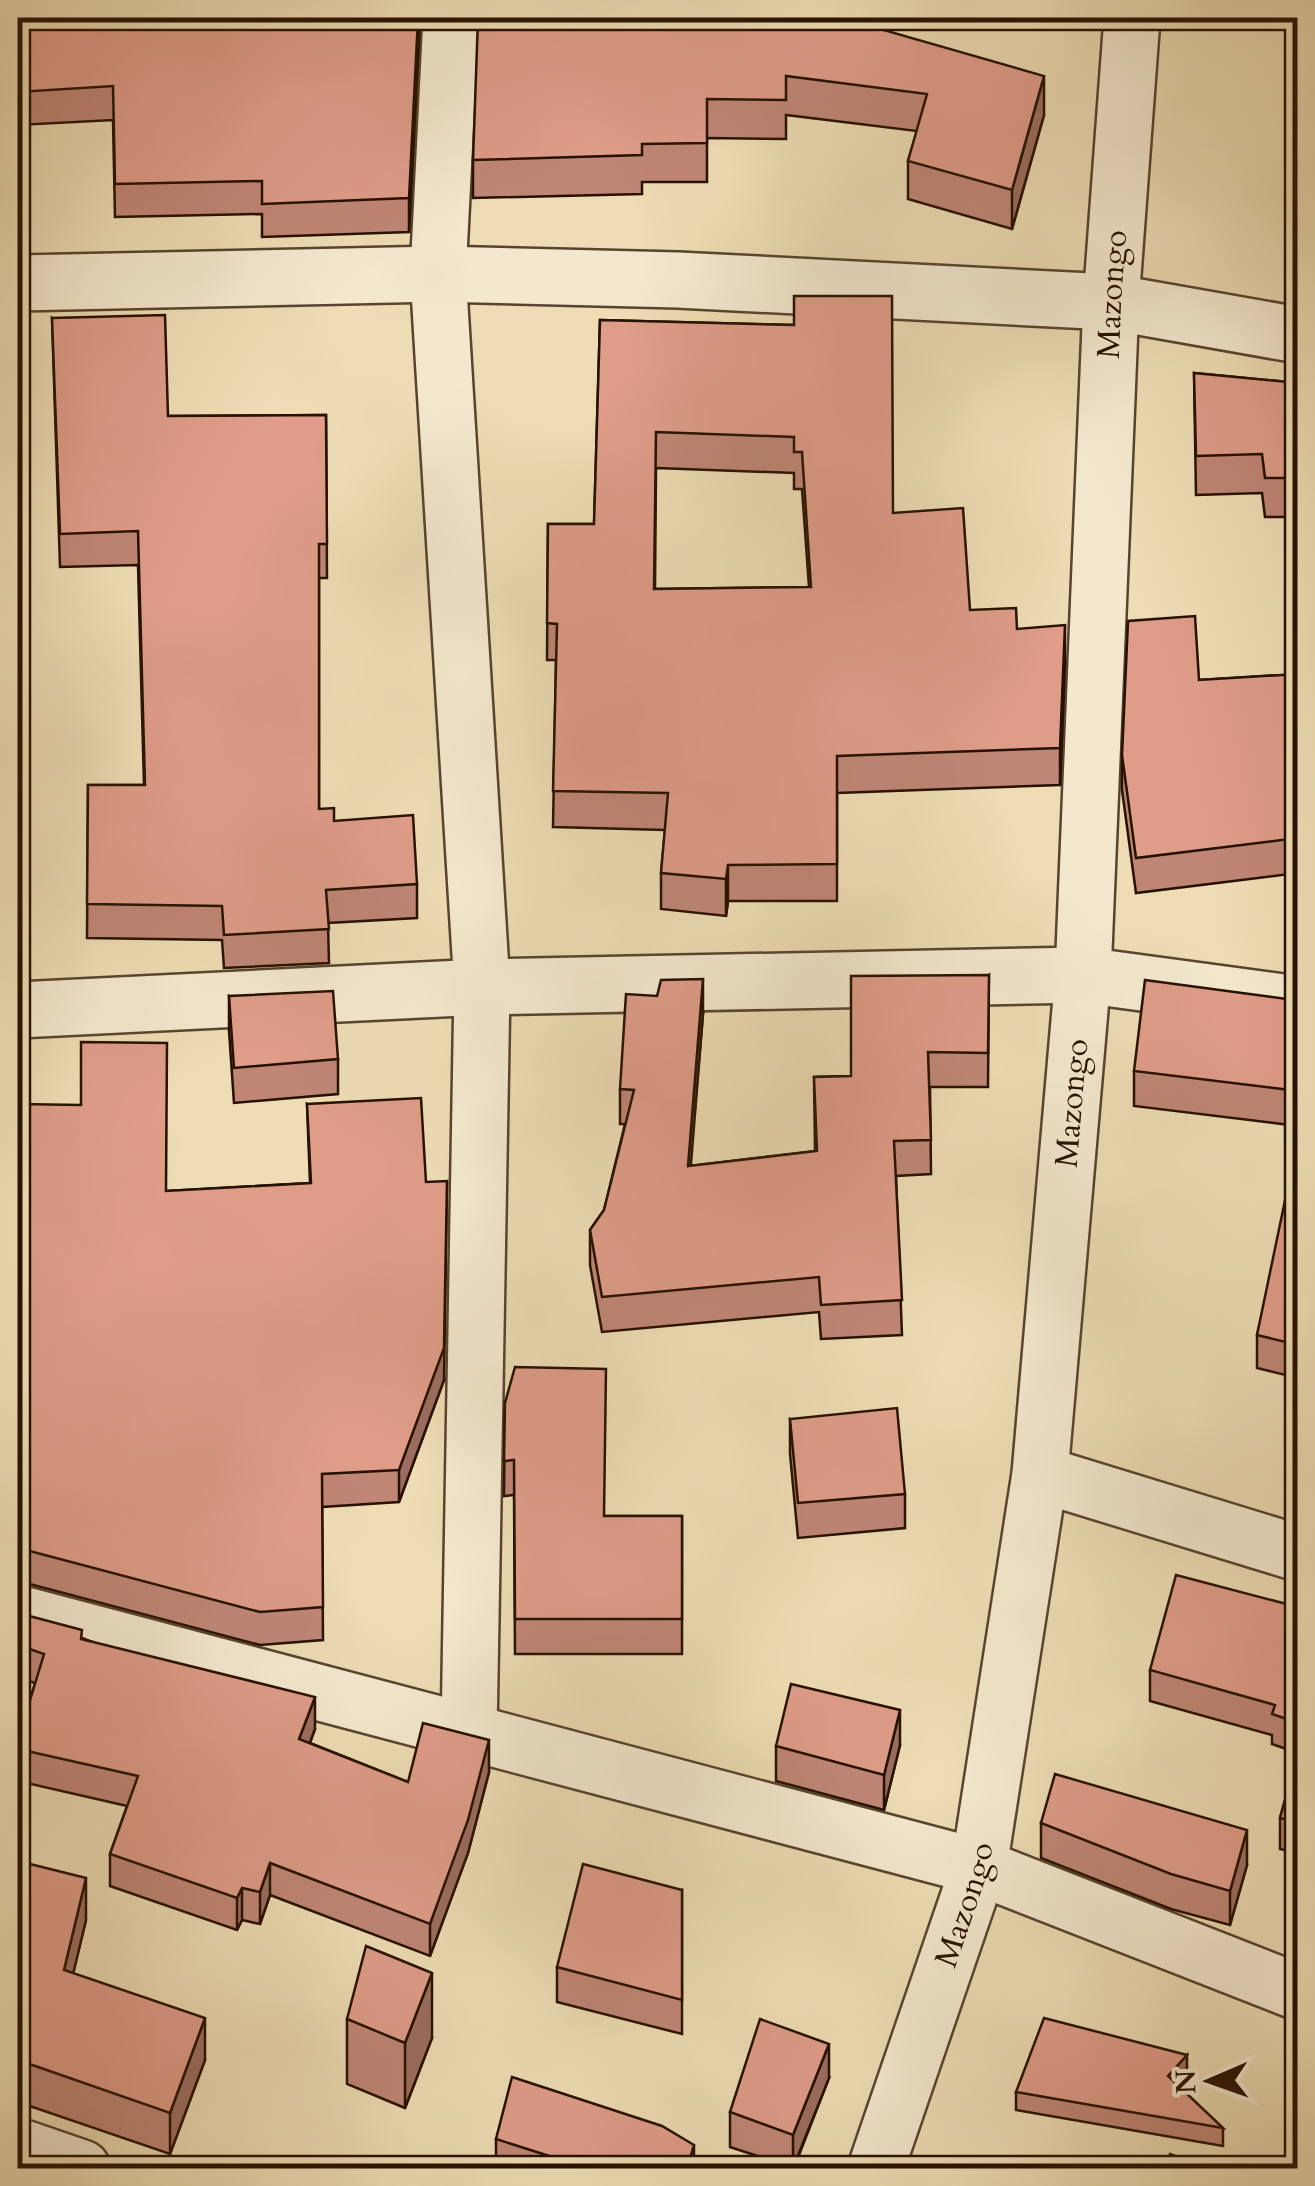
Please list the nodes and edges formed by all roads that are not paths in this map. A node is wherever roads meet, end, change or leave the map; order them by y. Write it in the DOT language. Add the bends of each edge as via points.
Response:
graph roads {
  1 [pos="450,18"];
  2 [pos="1132,18"];
  3 [pos="438,274"];
  4 [pos="18,284"];
  5 [pos="1110,302"];
  6 [pos="1298,336"];
  7 [pos="1082,975"];
  8 [pos="482,987"];
  9 [pos="1298,1004"];
  10 [pos="18,1010"];
  11 [pos="1040,1474"];
  12 [pos="1298,1553"];
  13 [pos="18,1613"];
  14 [pos="469,1733"];
  15 [pos="979,1866"];
  16 [pos="1298,1992"];
  17 [pos="18,2146"];
  18 [pos="82,2168"];
  19 [pos="876,2168"];
  1 -- 3 [label="street"];
  2 -- 5 [label="street, Mazongo"];
  3 -- 4 [label="street"];
  3 -- 5 [label="street"];
  3 -- 8 [label="street"];
  5 -- 6 [label="street"];
  5 -- 7 [label="street, Mazongo"];
  7 -- 8 [label="street"];
  7 -- 9 [label="street"];
  7 -- 11 [label="street, Mazongo"];
  8 -- 10 [label="street"];
  8 -- 14 [label="street"];
  11 -- 12 [label="street"];
  11 -- 15 [label="street, Mazongo"];
  13 -- 14 [label="street"];
  14 -- 15 [label="street"];
  15 -- 16 [label="street"];
  15 -- 19 [label="street, Mazongo"];
  17 -- 18 [label="street"];
}
